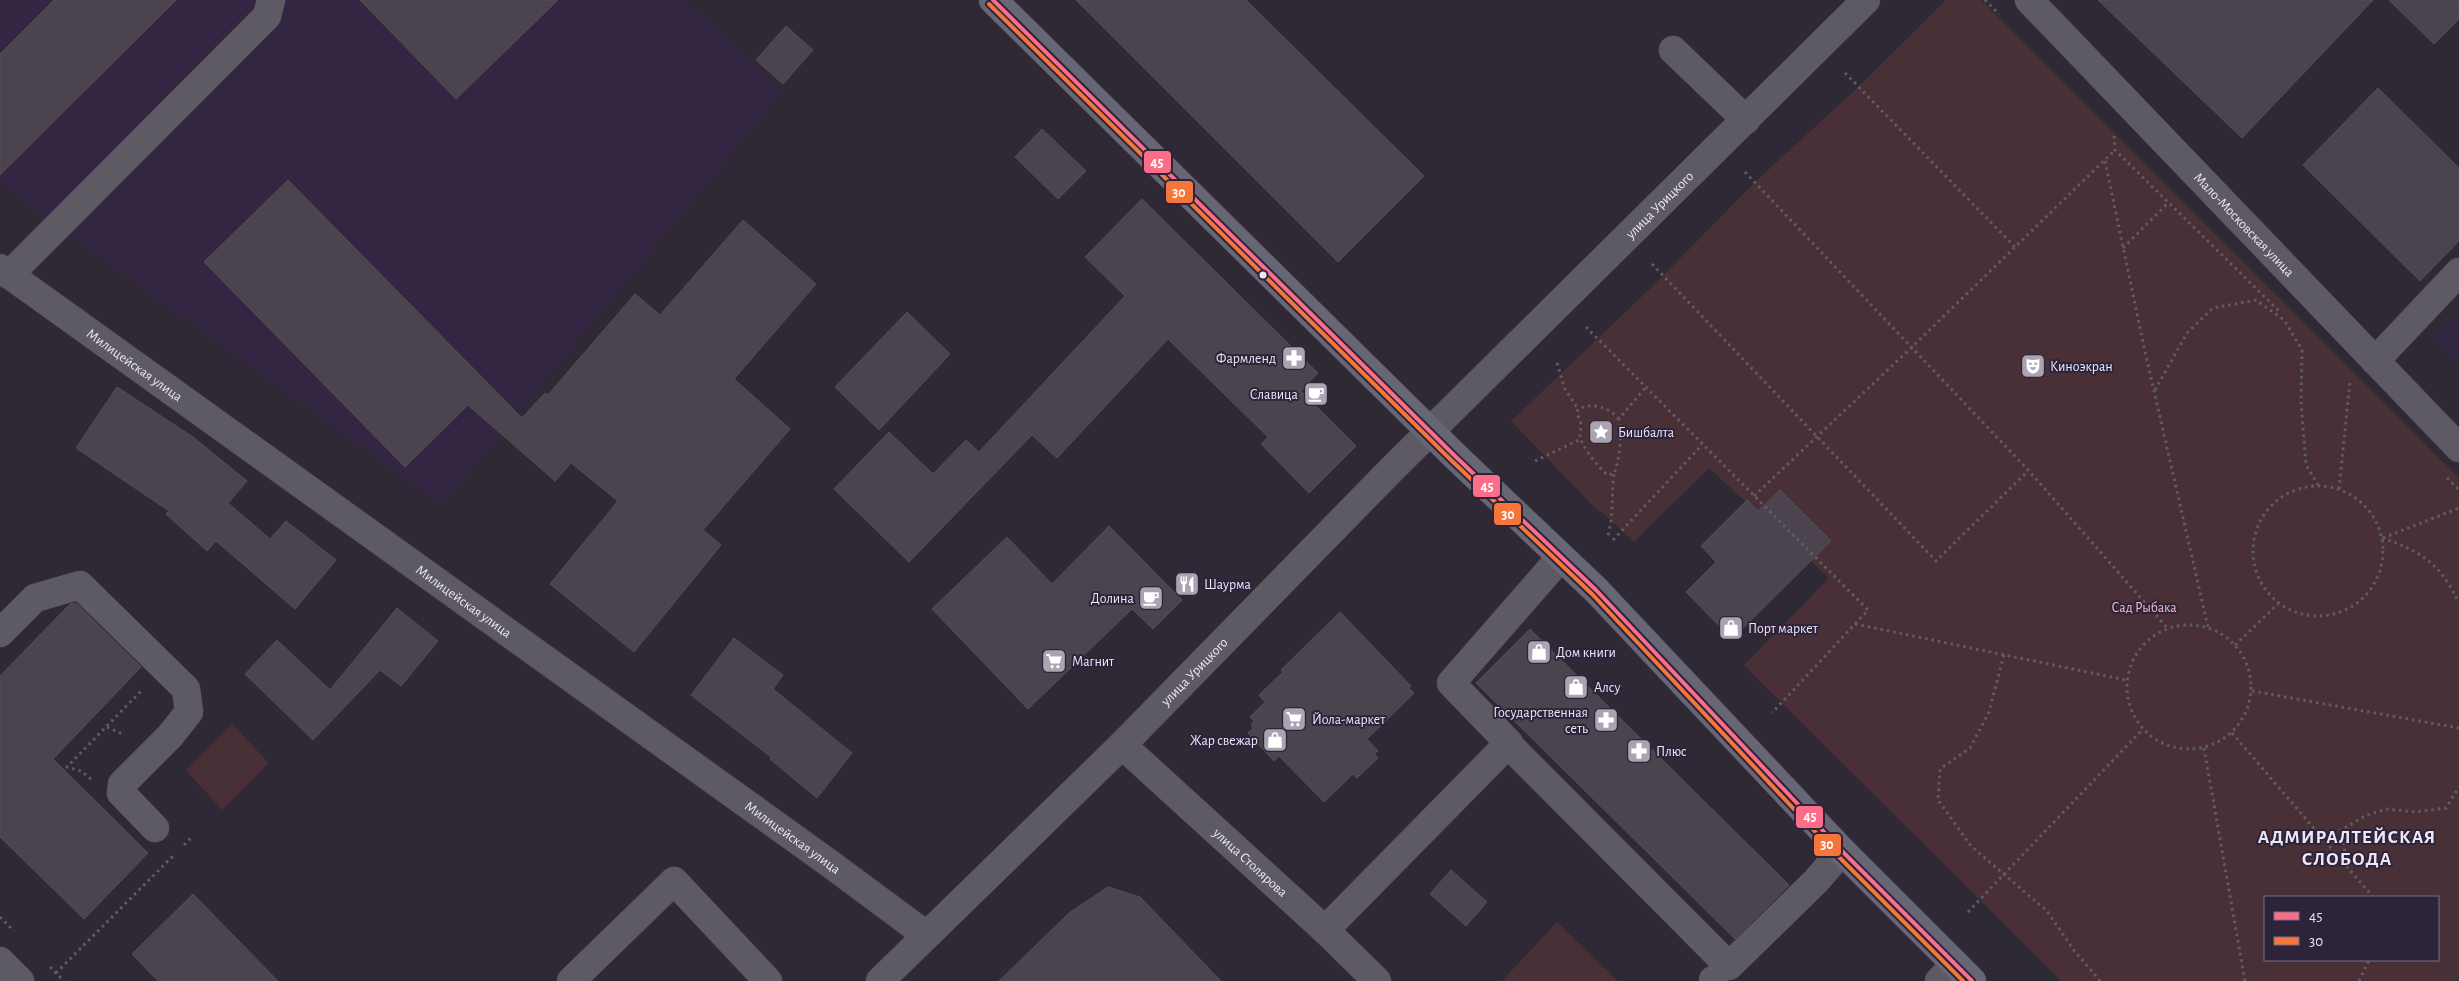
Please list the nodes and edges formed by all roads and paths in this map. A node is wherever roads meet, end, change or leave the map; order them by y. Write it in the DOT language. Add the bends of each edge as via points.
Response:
graph roads {
  1 [pos="270,0"];
  2 [pos="993,0"];
  3 [pos="1866,0"];
  4 [pos="2029,0"];
  5 [pos="1673,50"];
  6 [pos="1845,73"];
  7 [pos="1746,120"];
  8 [pos="2105,160"];
  9 [pos="1745,172"];
  10 [pos="2169,202"];
  11 [pos="2015,247"];
  12 [pos="2123,248"];
  13 [pos="1652,264"];
  14 [pos="4,272"];
  15 [pos="2459,272"];
  16 [pos="2291,323"];
  17 [pos="1586,327"];
  18 [pos="1911,348"];
  19 [pos="2375,360"];
  20 [pos="1557,364"];
  21 [pos="2343,374"];
  22 [pos="2350,381"];
  23 [pos="1645,388"];
  24 [pos="2356,388"];
  25 [pos="2154,391"];
  26 [pos="1578,409"];
  27 [pos="1619,419"];
  28 [pos="1431,432"];
  29 [pos="1819,436"];
  30 [pos="1581,439"];
  31 [pos="1702,445"];
  32 [pos="2459,448"];
  33 [pos="1535,461"];
  34 [pos="2028,471"];
  35 [pos="1614,474"];
  36 [pos="2445,477"];
  37 [pos="2318,485"];
  38 [pos="2339,489"];
  39 [pos="2459,490"];
  40 [pos="1754,496"];
  41 [pos="2459,508"];
  42 [pos="1608,535"];
  43 [pos="2382,538"];
  44 [pos="1613,540"];
  45 [pos="1561,557"];
  46 [pos="2459,602"];
  47 [pos="2278,604"];
  48 [pos="1855,624"];
  49 [pos="2208,627"];
  50 [pos="2169,630"];
  51 [pos="0,633"];
  52 [pos="2235,644"];
  53 [pos="2004,655"];
  54 [pos="2126,680"];
  55 [pos="146,686"];
  56 [pos="2252,691"];
  57 [pos="1772,713"];
  58 [pos="2459,728"];
  59 [pos="2142,730"];
  60 [pos="2232,733"];
  61 [pos="1508,744"];
  62 [pos="1122,745"];
  63 [pos="2204,748"];
  64 [pos="96,784"];
  65 [pos="2459,787"];
  66 [pos="155,828"];
  67 [pos="193,836"];
  68 [pos="1842,851"];
  69 [pos="2348,866"];
  70 [pos="2005,875"];
  71 [pos="2371,896"];
  72 [pos="1968,912"];
  73 [pos="1324,930"];
  74 [pos="926,935"];
  75 [pos="0,961"];
  76 [pos="2369,961"];
  77 [pos="56,973"];
  78 [pos="1955,976"];
  79 [pos="20,981"];
  80 [pos="571,981"];
  81 [pos="768,981"];
  82 [pos="880,981"];
  83 [pos="1377,981"];
  84 [pos="2100,981"];
  85 [pos="2245,981"];
  86 [pos="2359,981"];
  1 -- 14 [label="street" via="267,16"];
  2 -- 28 [label="main road"];
  3 -- 7 [label="street, улица Урицкого"];
  4 -- 19 [label="street, Мало-Московская улица"];
  5 -- 7 [label="street"];
  6 -- 11 [label="path"];
  7 -- 28 [label="street, улица Урицкого"];
  8 -- 10 [label="path" via="2115,150"];
  8 -- 11 [label="path"];
  8 -- 12 [label="path"];
  9 -- 18 [label="path"];
  10 -- 12 [label="path"];
  10 -- 16 [label="path"];
  11 -- 18 [label="path"];
  12 -- 25 [label="path"];
  13 -- 29 [label="path"];
  14 -- 74 [label="street, Милицейская улица"];
  15 -- 19 [label="street"];
  17 -- 23 [label="path"];
  18 -- 29 [label="path"];
  18 -- 34 [label="path"];
  19 -- 32 [label="street, Мало-Московская улица"];
  20 -- 26 [label="path"];
  21 -- 22 [label="path"];
  22 -- 24 [label="path"];
  22 -- 38 [label="path"];
  23 -- 27 [label="path"];
  23 -- 31 [label="path"];
  25 -- 37 [label="path" via="2187,333 2212,308 2256,300 2284,320 2302,350 2306,465"];
  25 -- 49 [label="path"];
  26 -- 27 [label="path" via="1586,405 1602,407"];
  26 -- 30 [label="path"];
  27 -- 35 [label="path" via="1621,429"];
  28 -- 45 [label="main road"];
  28 -- 62 [label="street, улица Урицкого"];
  29 -- 34 [label="path" via="1936,561"];
  29 -- 40 [label="path"];
  30 -- 33 [label="path"];
  30 -- 35 [label="path" via="1603,471"];
  31 -- 40 [label="path"];
  31 -- 44 [label="path"];
  34 -- 50 [label="path"];
  35 -- 42 [label="path" via="1611,494 1613,517"];
  36 -- 39 [label="path"];
  37 -- 38 [label="path"];
  37 -- 47 [label="path" via="2291,491 2269,506 2255,530 2252,557 2260,583"];
  38 -- 43 [label="path" via="2357,499 2373,516"];
  40 -- 48 [label="path" via="1868,610"];
  41 -- 43 [label="path"];
  43 -- 46 [label="path" via="2406,546 2431,562 2448,579"];
  43 -- 47 [label="path" via="2382,564 2372,589 2352,607 2328,616 2302,615"];
  45 -- 61 [label="street" via="1451,683"];
  45 -- 68 [label="main road" via="1596,590"];
  47 -- 52 [label="path"];
  48 -- 53 [label="path"];
  48 -- 57 [label="path"];
  49 -- 50 [label="path" via="2186,623 2164,628"];
  49 -- 52 [label="path"];
  50 -- 54 [label="path" via="2146,640 2132,658"];
  51 -- 66 [label="street" via="35,598 80,585 186,689 189,712 122,784 121,793"];
  52 -- 56 [label="path" via="2249,666"];
  53 -- 54 [label="path"];
  53 -- 70 [label="path" via="1989,712 1970,748 1940,769 1938,800 1971,846"];
  54 -- 59 [label="path" via="2129,707"];
  55 -- 64 [label="path" via="67,767 81,771"];
  56 -- 58 [label="path"];
  56 -- 60 [label="path" via="2246,714"];
  59 -- 63 [label="path" via="2170,748"];
  59 -- 70 [label="path"];
  60 -- 63 [label="path"];
  60 -- 69 [label="path"];
  61 -- 68 [label="street" via="1729,966"];
  61 -- 73 [label="street"];
  62 -- 73 [label="street, улица Столярова"];
  62 -- 74 [label="street, улица Урицкого"];
  63 -- 85 [label="path"];
  65 -- 69 [label="path" via="2446,808 2416,812 2386,809 2365,816 2341,830"];
  67 -- 77 [label="path"];
  68 -- 78 [label="main road"];
  69 -- 71 [label="path"];
  70 -- 72 [label="path"];
  70 -- 84 [label="path" via="2047,911"];
  73 -- 83 [label="street, улица Столярова"];
  74 -- 82 [label="street, улица Урицкого"];
  75 -- 79 [label="street"];
  76 -- 86 [label="path"];
  80 -- 81 [label="street" via="674,880"];
}
